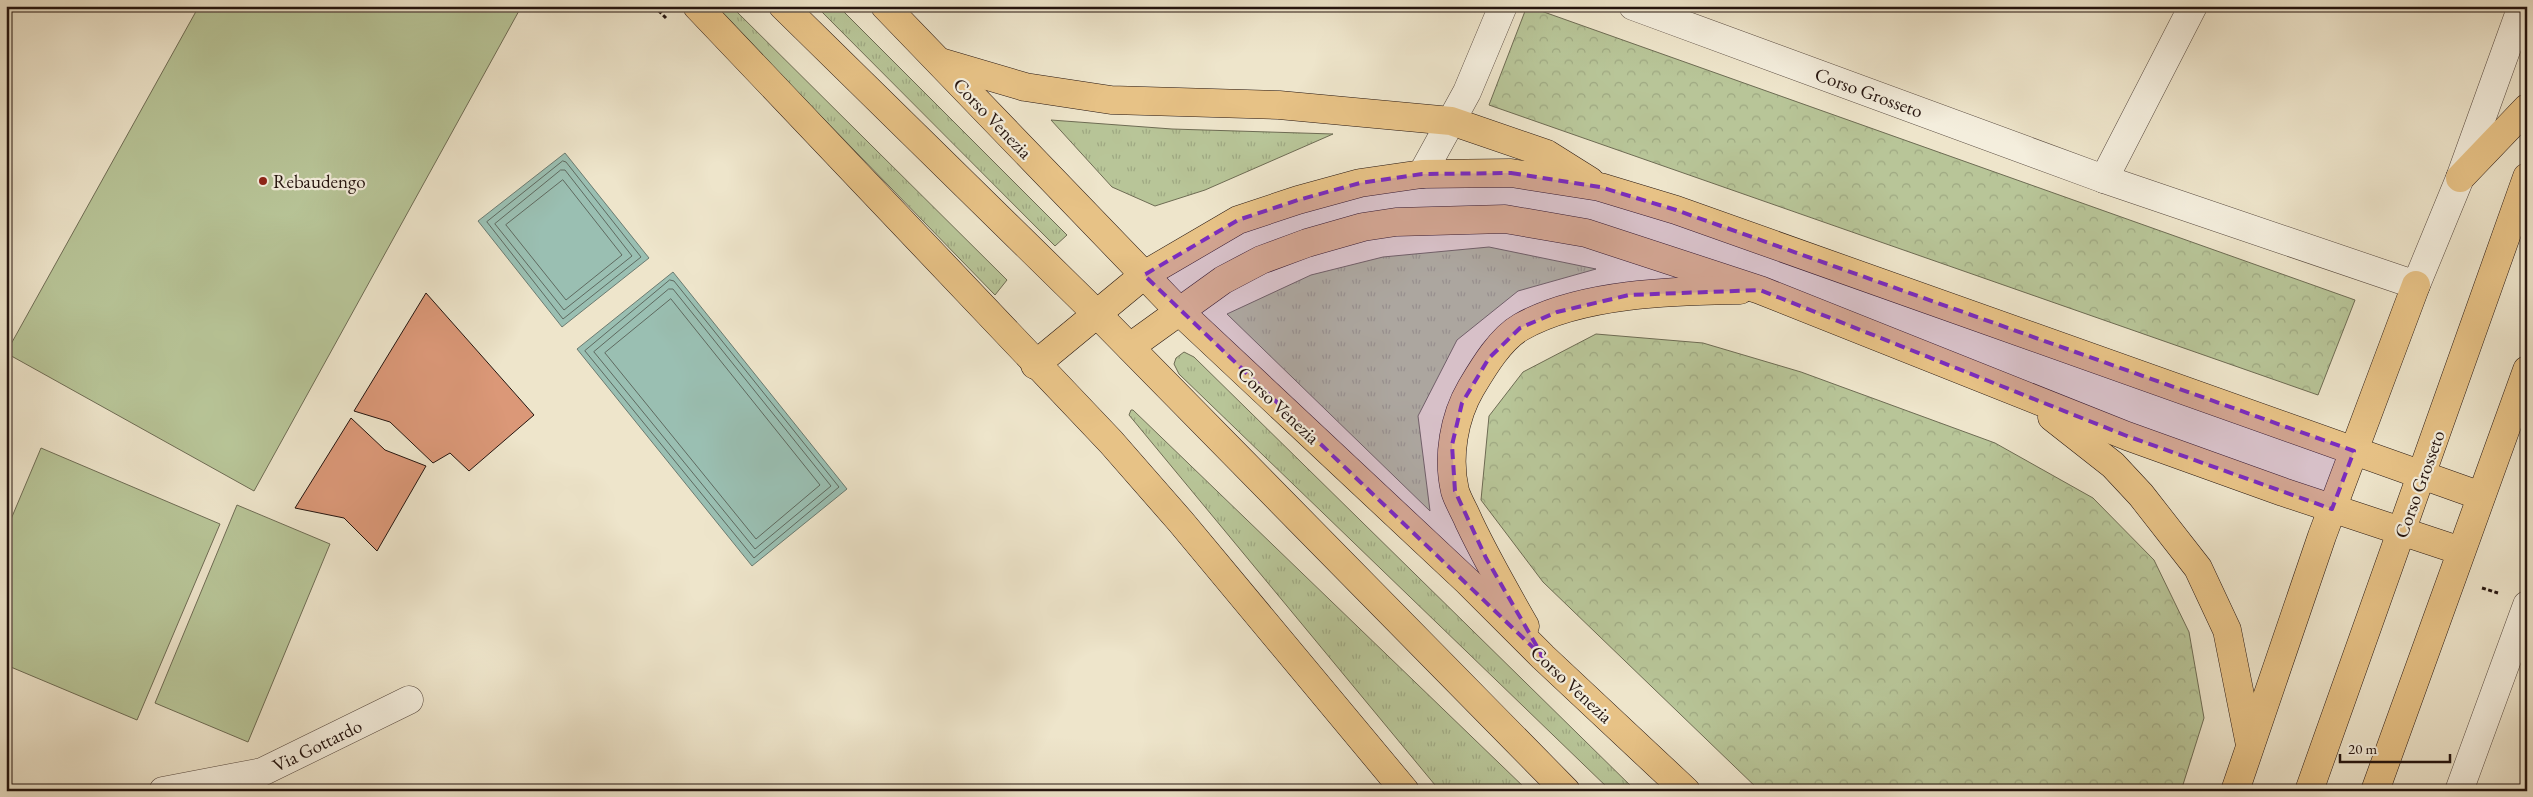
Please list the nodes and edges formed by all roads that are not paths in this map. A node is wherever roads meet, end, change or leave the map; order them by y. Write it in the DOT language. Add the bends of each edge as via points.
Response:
graph roads {
  1 [pos="697,6"];
  2 [pos="783,6"];
  3 [pos="885,6"];
  4 [pos="1503,6"];
  5 [pos="1633,6"];
  6 [pos="2193,6"];
  7 [pos="2522,6"];
  8 [pos="939,61"];
  9 [pos="2527,108"];
  10 [pos="1451,121"];
  11 [pos="1422,174"];
  12 [pos="2527,177"];
  13 [pos="2460,178"];
  14 [pos="2104,179"];
  15 [pos="1600,187"];
  16 [pos="1144,275"];
  17 [pos="2416,285"];
  18 [pos="1760,290"];
  19 [pos="1179,311"];
  20 [pos="1097,314"];
  21 [pos="1130,346"];
  22 [pos="1035,365"];
  23 [pos="2527,370"];
  24 [pos="2018,393"];
  25 [pos="2354,451"];
  26 [pos="2422,476"];
  27 [pos="2481,496"];
  28 [pos="2332,508"];
  29 [pos="2402,532"];
  30 [pos="2461,551"];
  31 [pos="2527,605"];
  32 [pos="1543,657"];
  33 [pos="409,700"];
  34 [pos="2250,745"];
  35 [pos="163,791"];
  36 [pos="1405,791"];
  37 [pos="1566,791"];
  38 [pos="1686,791"];
  39 [pos="2235,791"];
  40 [pos="2309,791"];
  41 [pos="2375,791"];
  42 [pos="2459,791"];
  1 -- 22 [label="main road"];
  2 -- 20 [label="main road"];
  3 -- 8 [label="main road, Corso Venezia"];
  4 -- 10 [label="street" via="1485,54"];
  5 -- 14 [label="street, Corso Grosseto"];
  6 -- 14 [label="street"];
  7 -- 13 [label="street"];
  8 -- 10 [label="main road" via="1025,87 1111,100 1279,105"];
  8 -- 16 [label="main road, Corso Venezia"];
  9 -- 13 [label="main road"];
  10 -- 11 [label="street"];
  10 -- 15 [label="main road" via="1548,154"];
  11 -- 15 [label="main road" via="1511,173"];
  11 -- 16 [label="main road" via="1360,183 1238,220"];
  12 -- 26 [label="main road, Corso Grosseto"];
  13 -- 17 [label="street"];
  14 -- 17 [label="street, Corso Grosseto"];
  15 -- 25 [label="main road" via="1676,210"];
  16 -- 19 [label="main road, Corso Venezia"];
  16 -- 20 [label="main road"];
  17 -- 25 [label="main road"];
  18 -- 19 [label="main road" via="1586,233 1505,219 1396,222 1307,243 1261,260 1223,280"];
  18 -- 24 [label="main road"];
  18 -- 32 [label="main road" via="1686,290 1629,296 1557,312 1520,328 1489,358 1462,403 1452,446 1455,491 1486,558"];
  19 -- 21 [label="main road"];
  19 -- 32 [label="main road, Corso Venezia" via="1468,582"];
  20 -- 21 [label="main road"];
  20 -- 22 [label="main road"];
  21 -- 37 [label="main road"];
  22 -- 36 [label="main road" via="1111,442 1181,522"];
  23 -- 27 [label="main road"];
  24 -- 28 [label="main road" via="2136,439"];
  24 -- 34 [label="main road" via="2083,439 2113,465 2141,494 2198,568 2227,630"];
  25 -- 26 [label="main road"];
  25 -- 28 [label="main road"];
  26 -- 27 [label="main road"];
  26 -- 29 [label="main road, Corso Grosseto"];
  27 -- 30 [label="main road"];
  28 -- 29 [label="main road"];
  28 -- 34 [label="main road"];
  29 -- 30 [label="main road"];
  29 -- 40 [label="main road, Corso Grosseto"];
  30 -- 41 [label="main road"];
  31 -- 42 [label="street"];
  32 -- 38 [label="main road, Corso Venezia"];
  33 -- 35 [label="street, Via Gottardo" via="262,772"];
  34 -- 39 [label="main road"];
}
